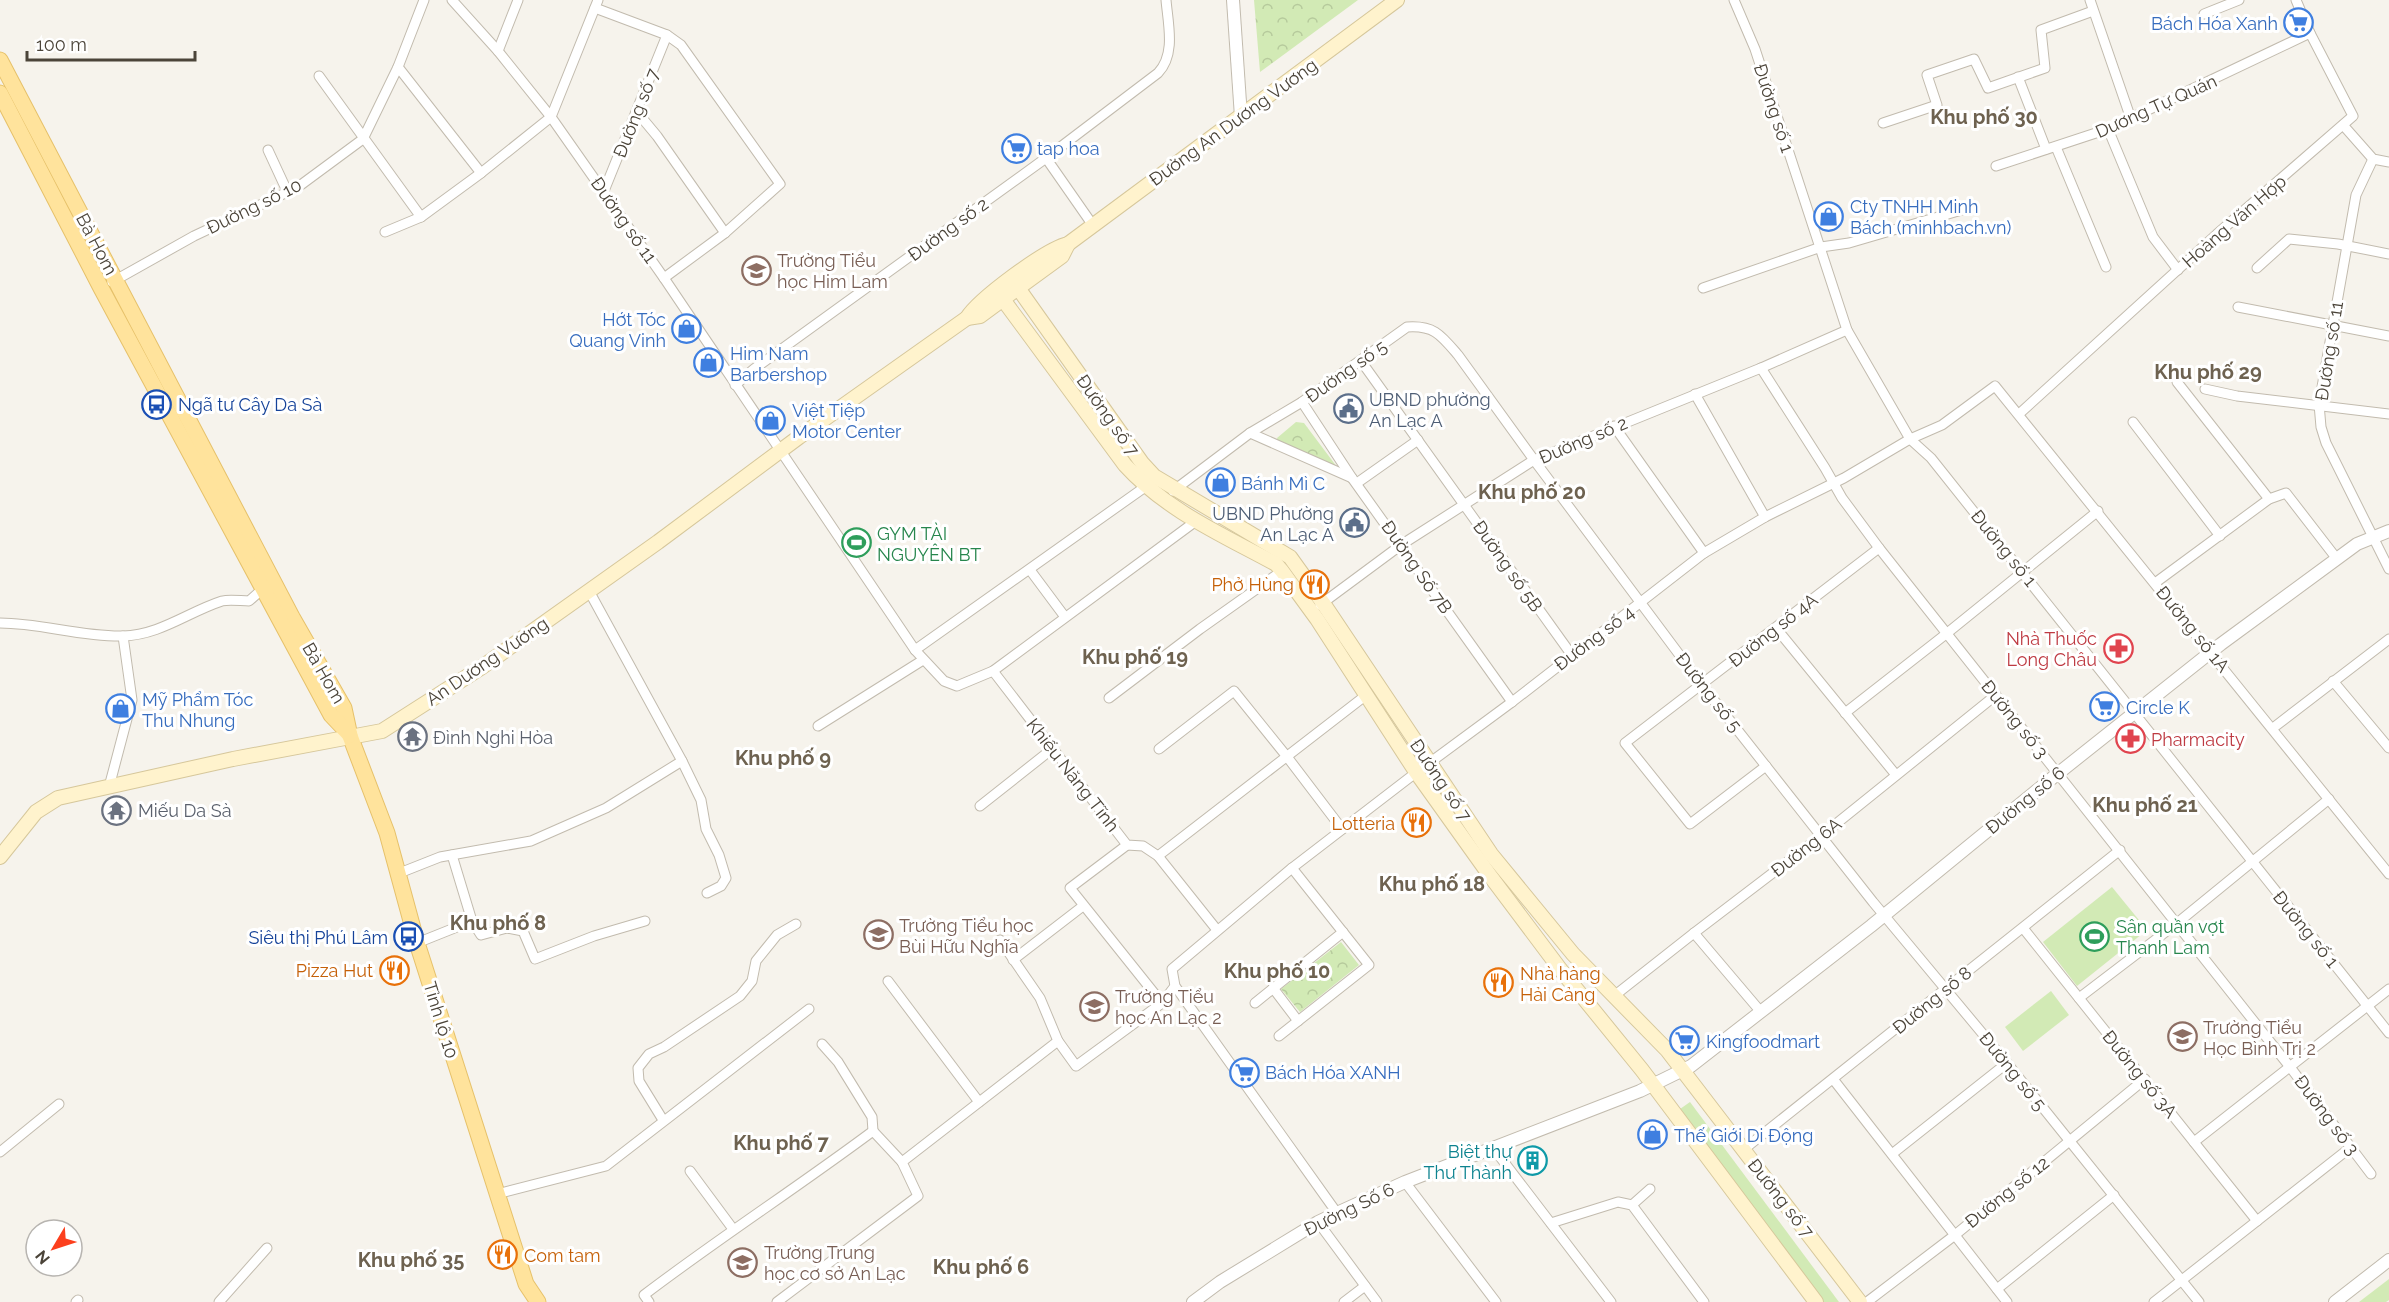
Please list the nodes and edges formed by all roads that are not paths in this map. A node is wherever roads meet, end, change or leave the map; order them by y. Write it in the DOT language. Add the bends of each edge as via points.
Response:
graph roads {
  1 [pos="424,0"];
  2 [pos="452,0"];
  3 [pos="518,0"];
  4 [pos="1166,0"];
  5 [pos="1233,0"];
  6 [pos="1397,0"];
  7 [pos="1734,0"];
  8 [pos="2090,0"];
  9 [pos="2239,0"];
  10 [pos="2296,0"];
  11 [pos="596,4"];
  12 [pos="2094,11"];
  13 [pos="2204,14"];
  14 [pos="2310,33"];
  15 [pos="667,35"];
  16 [pos="498,51"];
  17 [pos="0,60"];
  18 [pos="398,67"];
  19 [pos="319,76"];
  20 [pos="2018,77"];
  21 [pos="0,93"];
  22 [pos="637,112"];
  23 [pos="551,117"];
  24 [pos="1241,117"];
  25 [pos="2131,119"];
  26 [pos="1884,123"];
  27 [pos="2343,125"];
  28 [pos="2108,129"];
  29 [pos="363,139"];
  30 [pos="2056,147"];
  31 [pos="2046,149"];
  32 [pos="268,150"];
  33 [pos="1046,158"];
  34 [pos="2373,159"];
  35 [pos="2389,162"];
  36 [pos="1996,166"];
  37 [pos="481,173"];
  38 [pos="287,191"];
  39 [pos="604,191"];
  40 [pos="1972,207"];
  41 [pos="420,217"];
  42 [pos="1092,224"];
  43 [pos="385,232"];
  44 [pos="725,233"];
  45 [pos="2347,246"];
  46 [pos="1821,247"];
  47 [pos="2389,254"];
  48 [pos="2106,267"];
  49 [pos="2257,268"];
  50 [pos="2178,270"];
  51 [pos="664,278"];
  52 [pos="116,279"];
  53 [pos="1014,283"];
  54 [pos="101,288"];
  55 [pos="1703,288"];
  56 [pos="999,295"];
  57 [pos="2238,307"];
  58 [pos="2332,326"];
  59 [pos="1847,330"];
  60 [pos="2389,336"];
  61 [pos="1361,362"];
  62 [pos="1761,368"];
  63 [pos="2177,382"];
  64 [pos="735,385"];
  65 [pos="1995,386"];
  66 [pos="2205,389"];
  67 [pos="1695,394"];
  68 [pos="1302,402"];
  69 [pos="2319,404"];
  70 [pos="2019,414"];
  71 [pos="2389,414"];
  72 [pos="2133,422"];
  73 [pos="1614,426"];
  74 [pos="1250,433"];
  75 [pos="1910,439"];
  76 [pos="1418,440"];
  77 [pos="780,452"];
  78 [pos="1534,460"];
  79 [pos="1355,480"];
  80 [pos="1833,483"];
  81 [pos="1145,487"];
  82 [pos="1174,490"];
  83 [pos="2269,499"];
  84 [pos="1164,501"];
  85 [pos="1464,505"];
  86 [pos="2098,511"];
  87 [pos="1765,517"];
  88 [pos="1196,521"];
  89 [pos="2389,531"];
  90 [pos="2220,536"];
  91 [pos="2372,536"];
  92 [pos="1401,545"];
  93 [pos="1879,548"];
  94 [pos="1704,553"];
  95 [pos="2337,559"];
  96 [pos="2389,569"];
  97 [pos="1030,570"];
  98 [pos="1282,571"];
  99 [pos="2023,572"];
  100 [pos="2156,583"];
  101 [pos="269,585"];
  102 [pos="589,591"];
  103 [pos="1323,603"];
  104 [pos="1641,603"];
  105 [pos="1312,612"];
  106 [pos="1065,617"];
  107 [pos="0,623"];
  108 [pos="1776,628"];
  109 [pos="1946,634"];
  110 [pos="123,636"];
  111 [pos="2389,639"];
  112 [pos="915,650"];
  113 [pos="2211,652"];
  114 [pos="1571,654"];
  115 [pos="923,660"];
  116 [pos="993,671"];
  117 [pos="2333,681"];
  118 [pos="1702,685"];
  119 [pos="1996,695"];
  120 [pos="1365,696"];
  121 [pos="1109,698"];
  122 [pos="1512,702"];
  123 [pos="1845,712"];
  124 [pos="2134,714"];
  125 [pos="818,726"];
  126 [pos="2273,728"];
  127 [pos="350,736"];
  128 [pos="2389,748"];
  129 [pos="1052,749"];
  130 [pos="1159,749"];
  131 [pos="1288,758"];
  132 [pos="682,761"];
  133 [pos="1429,763"];
  134 [pos="1766,766"];
  135 [pos="1416,772"];
  136 [pos="2058,773"];
  137 [pos="1896,775"];
  138 [pos="109,787"];
  139 [pos="2330,800"];
  140 [pos="980,807"];
  141 [pos="1342,829"];
  142 [pos="1821,836"];
  143 [pos="1127,845"];
  144 [pos="2120,850"];
  145 [pos="452,855"];
  146 [pos="1158,856"];
  147 [pos="0,857"];
  148 [pos="2251,861"];
  149 [pos="1292,868"];
  150 [pos="398,874"];
  151 [pos="2389,874"];
  152 [pos="707,893"];
  153 [pos="1083,906"];
  154 [pos="1884,915"];
  155 [pos="472,921"];
  156 [pos="645,921"];
  157 [pos="796,924"];
  158 [pos="2176,924"];
  159 [pos="2023,928"];
  160 [pos="1217,930"];
  161 [pos="1343,932"];
  162 [pos="1694,933"];
  163 [pos="1000,940"];
  164 [pos="417,943"];
  165 [pos="1013,960"];
  166 [pos="888,981"];
  167 [pos="1174,986"];
  168 [pos="1273,988"];
  169 [pos="2389,988"];
  170 [pos="1947,989"];
  171 [pos="1614,996"];
  172 [pos="2079,998"];
  173 [pos="1162,1003"];
  174 [pos="1255,1003"];
  175 [pos="2367,1005"];
  176 [pos="809,1009"];
  177 [pos="1761,1012"];
  178 [pos="1298,1021"];
  179 [pos="2389,1033"];
  180 [pos="1279,1036"];
  181 [pos="1058,1041"];
  182 [pos="822,1044"];
  183 [pos="2007,1063"];
  184 [pos="2290,1067"];
  185 [pos="1683,1071"];
  186 [pos="1833,1079"];
  187 [pos="2145,1079"];
  188 [pos="1653,1085"];
  189 [pos="979,1102"];
  190 [pos="59,1104"];
  191 [pos="663,1120"];
  192 [pos="873,1131"];
  193 [pos="2070,1141"];
  194 [pos="2194,1142"];
  195 [pos="2351,1147"];
  196 [pos="1494,1149"];
  197 [pos="1743,1150"];
  198 [pos="0,1152"];
  199 [pos="1892,1154"];
  200 [pos="902,1162"];
  201 [pos="690,1171"];
  202 [pos="2372,1174"];
  203 [pos="1405,1182"];
  204 [pos="1650,1189"];
  205 [pos="497,1194"];
  206 [pos="2114,1196"];
  207 [pos="1632,1206"];
  208 [pos="1337,1213"];
  209 [pos="2257,1221"];
  210 [pos="1318,1222"];
  211 [pos="1551,1223"];
  212 [pos="733,1229"];
  213 [pos="1955,1235"];
  214 [pos="267,1248"];
  215 [pos="2389,1260"];
  216 [pos="2182,1280"];
  217 [pos="1365,1286"];
  218 [pos="1997,1289"];
  219 [pos="1495,1301"];
  220 [pos="219,1302"];
  221 [pos="538,1302"];
  222 [pos="650,1302"];
  223 [pos="777,1302"];
  224 [pos="1193,1302"];
  225 [pos="1344,1302"];
  226 [pos="1377,1302"];
  227 [pos="1611,1302"];
  228 [pos="1704,1302"];
  229 [pos="1816,1302"];
  230 [pos="1860,1302"];
  231 [pos="1867,1302"];
  232 [pos="2007,1302"];
  233 [pos="2154,1302"];
  234 [pos="2199,1302"];
  235 [pos="2336,1302"];
  1 -- 18 [label="street, Đường số 10"];
  2 -- 16 [label="street, Đường số 11"];
  3 -- 16 [label="street"];
  4 -- 33 [label="street, Đường số 2" via="1170,54 1166,65"];
  5 -- 24 [label="street"];
  6 -- 24 [label="main road, Đường An Dương Vương"];
  7 -- 46 [label="street, Đường số 1" via="1755,49"];
  8 -- 12 [label="street"];
  9 -- 13 [label="street"];
  10 -- 14 [label="street"];
  11 -- 15 [label="street"];
  11 -- 23 [label="street"];
  12 -- 20 [label="street" via="2041,30 2045,68"];
  12 -- 25 [label="street"];
  14 -- 25 [label="street, Dương Tự Quán"];
  14 -- 27 [label="street" via="2353,116"];
  15 -- 22 [label="street, Đường số 7"];
  15 -- 44 [label="street" via="681,45 780,184"];
  16 -- 23 [label="street, Đường số 11"];
  17 -- 52 [label="main road, Bà Hom"];
  18 -- 29 [label="street, Đường số 10"];
  18 -- 37 [label="street"];
  19 -- 29 [label="street"];
  20 -- 26 [label="street" via="1988,88 1974,59 1927,75 1937,105"];
  20 -- 31 [label="street"];
  21 -- 54 [label="main road, Bà Hom"];
  22 -- 39 [label="street, Đường số 7"];
  22 -- 44 [label="street"];
  23 -- 37 [label="street"];
  23 -- 39 [label="street, Đường số 11"];
  24 -- 42 [label="main road, Đường An Dương Vương"];
  25 -- 28 [label="street, Dương Tự Quán"];
  27 -- 34 [label="street"];
  27 -- 50 [label="street, Hoàng Văn Hợp"];
  28 -- 30 [label="street, Dương Tự Quán"];
  28 -- 50 [label="street" via="2153,237"];
  29 -- 38 [label="street, Đường số 10"];
  29 -- 41 [label="street"];
  30 -- 31 [label="street, Dương Tự Quán"];
  30 -- 48 [label="street"];
  31 -- 36 [label="street, Dương Tự Quán"];
  32 -- 38 [label="street"];
  33 -- 42 [label="street"];
  33 -- 64 [label="street, Đường số 2"];
  34 -- 35 [label="street"];
  34 -- 45 [label="street, Đường số 11" via="2356,195"];
  37 -- 41 [label="street"];
  38 -- 52 [label="street, Đường số 10"];
  39 -- 51 [label="street, Đường số 11"];
  40 -- 46 [label="street" via="1849,243"];
  41 -- 43 [label="street"];
  42 -- 53 [label="main road, Đường An Dương Vương" via="1068,244 1062,256"];
  44 -- 51 [label="street"];
  45 -- 47 [label="street"];
  45 -- 49 [label="street" via="2289,239"];
  45 -- 58 [label="street, Đường số 11"];
  46 -- 55 [label="street"];
  46 -- 59 [label="street, Đường số 1"];
  50 -- 70 [label="street, Hoàng Văn Hợp"];
  51 -- 64 [label="street, Đường số 11"];
  52 -- 54 [label="street, Đường số 10"];
  52 -- 101 [label="main road, Bà Hom"];
  53 -- 56 [label="main road, Đường An Dương Vương"];
  53 -- 82 [label="main road, Đường số 7" via="1142,463"];
  54 -- 101 [label="main road, Bà Hom"];
  56 -- 77 [label="main road, Đường An Dương Vương" via="973,307 967,318"];
  56 -- 81 [label="main road, Đường số 7"];
  57 -- 58 [label="street"];
  58 -- 60 [label="street"];
  58 -- 69 [label="street, Đường số 11"];
  59 -- 62 [label="street, Đường số 2"];
  59 -- 75 [label="street, Đường số 1"];
  61 -- 68 [label="street, Đường số 5"];
  61 -- 76 [label="street, Đường số 5B"];
  61 -- 78 [label="street, Đường số 5" via="1407,327 1426,326 1458,355"];
  62 -- 67 [label="street, Đường số 2"];
  62 -- 80 [label="street, Đường số 3"];
  63 -- 83 [label="street"];
  64 -- 77 [label="street, Đường số 11"];
  65 -- 70 [label="street, Đường số 1A"];
  65 -- 75 [label="street, Đường số 4" via="1942,425"];
  66 -- 69 [label="street"];
  67 -- 73 [label="street, Đường số 2"];
  67 -- 87 [label="street"];
  68 -- 74 [label="street, Đường số 5"];
  68 -- 79 [label="street, Đường Số 7B"];
  69 -- 71 [label="street"];
  69 -- 91 [label="street, Đường số 11" via="2326,443"];
  70 -- 86 [label="street, Đường số 1A"];
  72 -- 90 [label="street"];
  73 -- 78 [label="street, Đường số 2"];
  73 -- 94 [label="street"];
  74 -- 79 [label="street"];
  74 -- 82 [label="street, Đường số 5"];
  75 -- 80 [label="street, Đường số 4"];
  75 -- 99 [label="street, Đường số 1" via="1931,458"];
  76 -- 79 [label="street"];
  76 -- 85 [label="street, Đường số 5B"];
  77 -- 102 [label="main road, An Dương Vương"];
  77 -- 112 [label="street"];
  78 -- 85 [label="street, Đường số 2"];
  78 -- 104 [label="street, Đường số 5"];
  79 -- 92 [label="street, Đường Số 7B"];
  80 -- 87 [label="street, Đường số 4"];
  80 -- 93 [label="street, Đường số 3"];
  81 -- 84 [label="main road, Đường số 7"];
  81 -- 97 [label="street"];
  82 -- 84 [label="street, Đường số 5"];
  82 -- 103 [label="main road, Đường số 7" via="1290,557"];
  83 -- 90 [label="street"];
  83 -- 95 [label="street" via="2286,493"];
  84 -- 88 [label="main road, Đường số 7"];
  85 -- 92 [label="street, Đường số 2"];
  85 -- 114 [label="street, Đường số 5B"];
  86 -- 99 [label="street"];
  86 -- 100 [label="street, Đường số 1A"];
  87 -- 94 [label="street, Đường số 4"];
  88 -- 98 [label="main road, Đường số 7" via="1276,564"];
  88 -- 106 [label="street"];
  89 -- 91 [label="street"];
  90 -- 100 [label="street"];
  91 -- 95 [label="street, Đường số 6"];
  91 -- 96 [label="street, Đường số 11"];
  92 -- 103 [label="street, Đường số 2"];
  92 -- 122 [label="street, Đường Số 7B"];
  93 -- 108 [label="street, Đường số 4A"];
  93 -- 109 [label="street, Đường số 3"];
  94 -- 104 [label="street, Đường số 4"];
  95 -- 113 [label="street, Đường số 6"];
  97 -- 106 [label="street"];
  97 -- 112 [label="street"];
  98 -- 105 [label="main road, Đường số 7"];
  98 -- 121 [label="street"];
  99 -- 109 [label="street"];
  99 -- 124 [label="street, Đường số 1"];
  100 -- 113 [label="street, Đường số 1A"];
  101 -- 110 [label="street" via="249,601 224,600 170,626"];
  101 -- 127 [label="main road, Bà Hom" via="331,715"];
  102 -- 127 [label="main road, An Dương Vương" via="482,667 382,730"];
  102 -- 132 [label="street"];
  103 -- 105 [label="street, Đường số 2"];
  103 -- 133 [label="main road, Đường số 7"];
  104 -- 114 [label="street, Đường số 4"];
  104 -- 118 [label="street, Đường số 5"];
  105 -- 120 [label="main road, Đường số 7"];
  106 -- 116 [label="street"];
  107 -- 110 [label="street"];
  108 -- 118 [label="street, Đường số 4A"];
  108 -- 123 [label="street"];
  109 -- 119 [label="street, Đường số 3"];
  109 -- 123 [label="street"];
  110 -- 138 [label="street" via="132,700"];
  111 -- 117 [label="street"];
  112 -- 115 [label="street"];
  113 -- 124 [label="street, Đường số 6"];
  113 -- 126 [label="street, Đường số 1A"];
  114 -- 122 [label="street, Đường số 4"];
  115 -- 116 [label="street" via="944,681 957,686"];
  115 -- 125 [label="street"];
  116 -- 129 [label="street, Khiếu Năng Tĩnh"];
  117 -- 126 [label="street"];
  117 -- 128 [label="street"];
  118 -- 134 [label="street, Đường số 5"];
  118 -- 134 [label="street, Đường số 4A" via="1625,743 1690,824"];
  119 -- 136 [label="street, Đường số 3"];
  119 -- 137 [label="street, Đường 6A"];
  120 -- 131 [label="street"];
  120 -- 135 [label="main road, Đường số 7"];
  122 -- 133 [label="street, Đường số 4"];
  123 -- 137 [label="street"];
  124 -- 136 [label="street, Đường số 6"];
  124 -- 148 [label="street, Đường số 1"];
  126 -- 139 [label="street, Đường số 1A"];
  127 -- 138 [label="main road, An Dương Vương"];
  127 -- 150 [label="main road, Tỉnh lộ 10" via="387,833"];
  129 -- 140 [label="street"];
  129 -- 143 [label="street, Khiếu Năng Tĩnh"];
  130 -- 131 [label="street" via="1234,692"];
  131 -- 141 [label="street"];
  131 -- 146 [label="street"];
  132 -- 145 [label="street" via="606,808 531,841"];
  132 -- 152 [label="street" via="701,800 706,829 726,878 721,886"];
  133 -- 135 [label="street, Đường số 4"];
  133 -- 171 [label="main road, Đường số 7" via="1491,854 1573,954"];
  134 -- 142 [label="street, Đường số 5"];
  135 -- 141 [label="street, Đường số 4"];
  135 -- 188 [label="main road, Đường số 7" via="1560,969"];
  136 -- 144 [label="street, Đường số 3"];
  136 -- 154 [label="street, Đường số 6"];
  137 -- 142 [label="street, Đường 6A"];
  138 -- 147 [label="main road, An Dương Vương" via="58,798 36,812"];
  139 -- 148 [label="street"];
  139 -- 151 [label="street, Đường số 1A"];
  141 -- 149 [label="street, Đường số 4"];
  142 -- 154 [label="street, Đường số 5"];
  142 -- 162 [label="street, Đường 6A"];
  143 -- 146 [label="street, Khiếu Năng Tĩnh" via="1143,846"];
  143 -- 153 [label="street" via="1070,888"];
  144 -- 158 [label="street, Đường số 3"];
  144 -- 159 [label="street, Đường số 8"];
  145 -- 150 [label="street"];
  145 -- 155 [label="street"];
  146 -- 160 [label="street, Khiếu Năng Tĩnh"];
  148 -- 158 [label="street"];
  148 -- 175 [label="street, Đường số 1"];
  149 -- 160 [label="street, Đường số 4"];
  149 -- 161 [label="street"];
  150 -- 164 [label="main road, Tỉnh lộ 10"];
  153 -- 165 [label="street"];
  153 -- 173 [label="street"];
  154 -- 170 [label="street, Đường số 5"];
  154 -- 177 [label="street, Đường số 6"];
  155 -- 156 [label="street" via="481,935 507,928 523,931 535,959"];
  155 -- 164 [label="street"];
  157 -- 191 [label="street" via="777,935 756,961 752,981 740,996 649,1054 638,1068 639,1081"];
  158 -- 172 [label="street"];
  158 -- 184 [label="street, Đường số 3"];
  159 -- 170 [label="street, Đường số 8"];
  159 -- 172 [label="street, Đường số 3A"];
  160 -- 167 [label="street" via="1172,969"];
  161 -- 168 [label="street"];
  161 -- 178 [label="street" via="1370,965"];
  162 -- 171 [label="street, Đường 6A"];
  162 -- 177 [label="street"];
  163 -- 165 [label="street"];
  164 -- 205 [label="main road, Tỉnh lộ 10"];
  165 -- 181 [label="street" via="1040,998"];
  166 -- 189 [label="street"];
  167 -- 173 [label="street"];
  167 -- 208 [label="street"];
  168 -- 174 [label="street"];
  168 -- 178 [label="street"];
  169 -- 175 [label="street"];
  170 -- 183 [label="street, Đường số 5"];
  170 -- 186 [label="street, Đường số 8"];
  171 -- 185 [label="main road, Đường số 7"];
  172 -- 187 [label="street, Đường số 3A"];
  173 -- 181 [label="street" via="1076,1066"];
  175 -- 179 [label="street, Đường số 1"];
  175 -- 184 [label="street"];
  176 -- 191 [label="street"];
  177 -- 185 [label="street, Đường số 6"];
  178 -- 180 [label="street"];
  181 -- 189 [label="street"];
  182 -- 192 [label="street" via="872,1117"];
  183 -- 193 [label="street, Đường số 5"];
  183 -- 199 [label="street"];
  184 -- 194 [label="street"];
  184 -- 195 [label="street, Đường số 3"];
  185 -- 188 [label="street, Đường Số 6"];
  185 -- 197 [label="main road, Đường số 7"];
  186 -- 197 [label="street, Đường số 8"];
  186 -- 199 [label="street"];
  187 -- 193 [label="street, Đường số 12"];
  187 -- 194 [label="street, Đường số 3A"];
  188 -- 196 [label="street, Đường Số 6"];
  188 -- 229 [label="main road, Đường số 7"];
  189 -- 200 [label="street"];
  190 -- 198 [label="street"];
  191 -- 205 [label="street" via="606,1166"];
  192 -- 200 [label="street"];
  192 -- 212 [label="street"];
  193 -- 206 [label="street, Đường số 5"];
  193 -- 213 [label="street, Đường số 12"];
  194 -- 209 [label="street, Đường số 3A"];
  195 -- 202 [label="street, Đường số 3"];
  195 -- 209 [label="street"];
  196 -- 203 [label="street, Đường Số 6"];
  196 -- 211 [label="street"];
  197 -- 230 [label="main road, Đường số 7"];
  199 -- 213 [label="street"];
  200 -- 223 [label="street" via="918,1196"];
  201 -- 212 [label="street"];
  203 -- 208 [label="street, Đường Số 6"];
  203 -- 219 [label="street"];
  204 -- 207 [label="street"];
  205 -- 221 [label="main road, Tỉnh lộ 10" via="526,1284"];
  206 -- 216 [label="street, Đường số 5"];
  206 -- 218 [label="street"];
  207 -- 211 [label="street" via="1618,1202"];
  207 -- 228 [label="street"];
  208 -- 210 [label="street, Đường Số 6"];
  209 -- 216 [label="street"];
  210 -- 217 [label="street"];
  210 -- 224 [label="street, Đường Số 6"];
  211 -- 227 [label="street"];
  212 -- 222 [label="street" via="644,1295"];
  213 -- 218 [label="street"];
  213 -- 231 [label="street, Đường số 12"];
  214 -- 220 [label="street"];
  215 -- 235 [label="street"];
  216 -- 233 [label="street"];
  216 -- 234 [label="street, Đường số 5"];
  217 -- 225 [label="street"];
  217 -- 226 [label="street"];
  218 -- 232 [label="street"];
}
